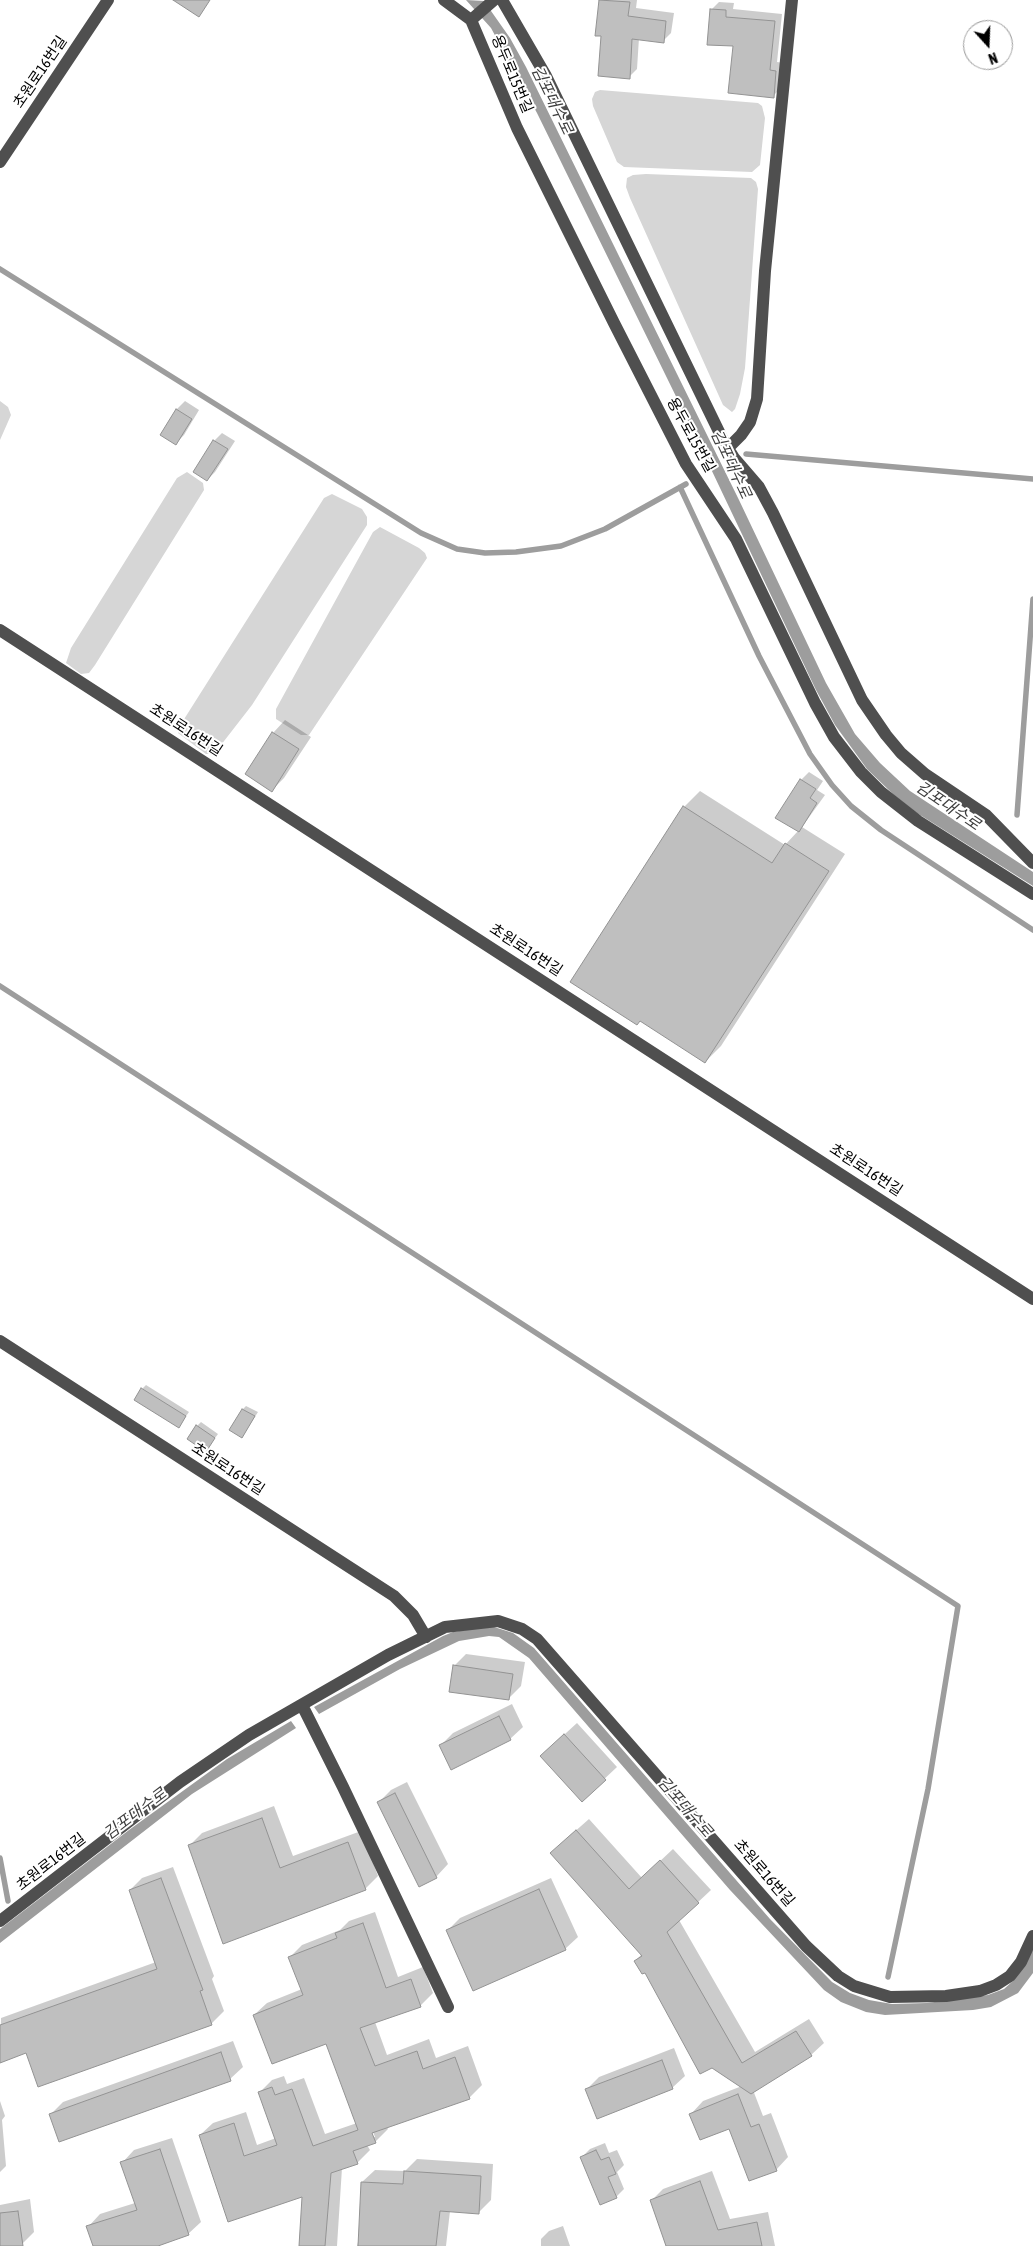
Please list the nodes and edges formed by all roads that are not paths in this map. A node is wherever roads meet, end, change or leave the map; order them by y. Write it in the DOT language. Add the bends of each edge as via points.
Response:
graph roads {
  1 [pos="108,0"];
  2 [pos="444,0"];
  3 [pos="493,0"];
  4 [pos="502,0"];
  5 [pos="792,0"];
  6 [pos="473,18"];
  7 [pos="0,162"];
  8 [pos="728,448"];
  9 [pos="0,630"];
  10 [pos="1033,863"];
  11 [pos="1033,894"];
  12 [pos="1033,1299"];
  13 [pos="0,1341"];
  14 [pos="426,1637"];
  15 [pos="302,1705"];
  16 [pos="0,1921"];
  17 [pos="1033,1936"];
  18 [pos="448,2007"];
  1 -- 7 [label="lane, 초원로16번길"];
  2 -- 6 [label="lane"];
  3 -- 6 [label="lane"];
  4 -- 8 [label="lane" via="546,76"];
  5 -- 8 [label="lane" via="765,271 757,400 750,422"];
  6 -- 11 [label="lane, 용두로15번길" via="517,128 614,323 686,464 736,539 802,678 834,737 881,792 918,821"];
  8 -- 10 [label="lane" via="759,487 862,700 886,735 925,774 986,815"];
  9 -- 12 [label="lane, 초원로16번길"];
  13 -- 14 [label="lane, 초원로16번길" via="394,1596 413,1615"];
  14 -- 15 [label="lane, 초원로16번길"];
  14 -- 17 [label="lane, 초원로16번길" via="445,1627 498,1621 522,1629 537,1639 806,1946 838,1976 854,1986 890,1997 946,1996 980,1991 1010,1976 1021,1962"];
  15 -- 16 [label="lane, 초원로16번길" via="249,1735 180,1782"];
  15 -- 18 [label="lane" via="344,1786"];
}
